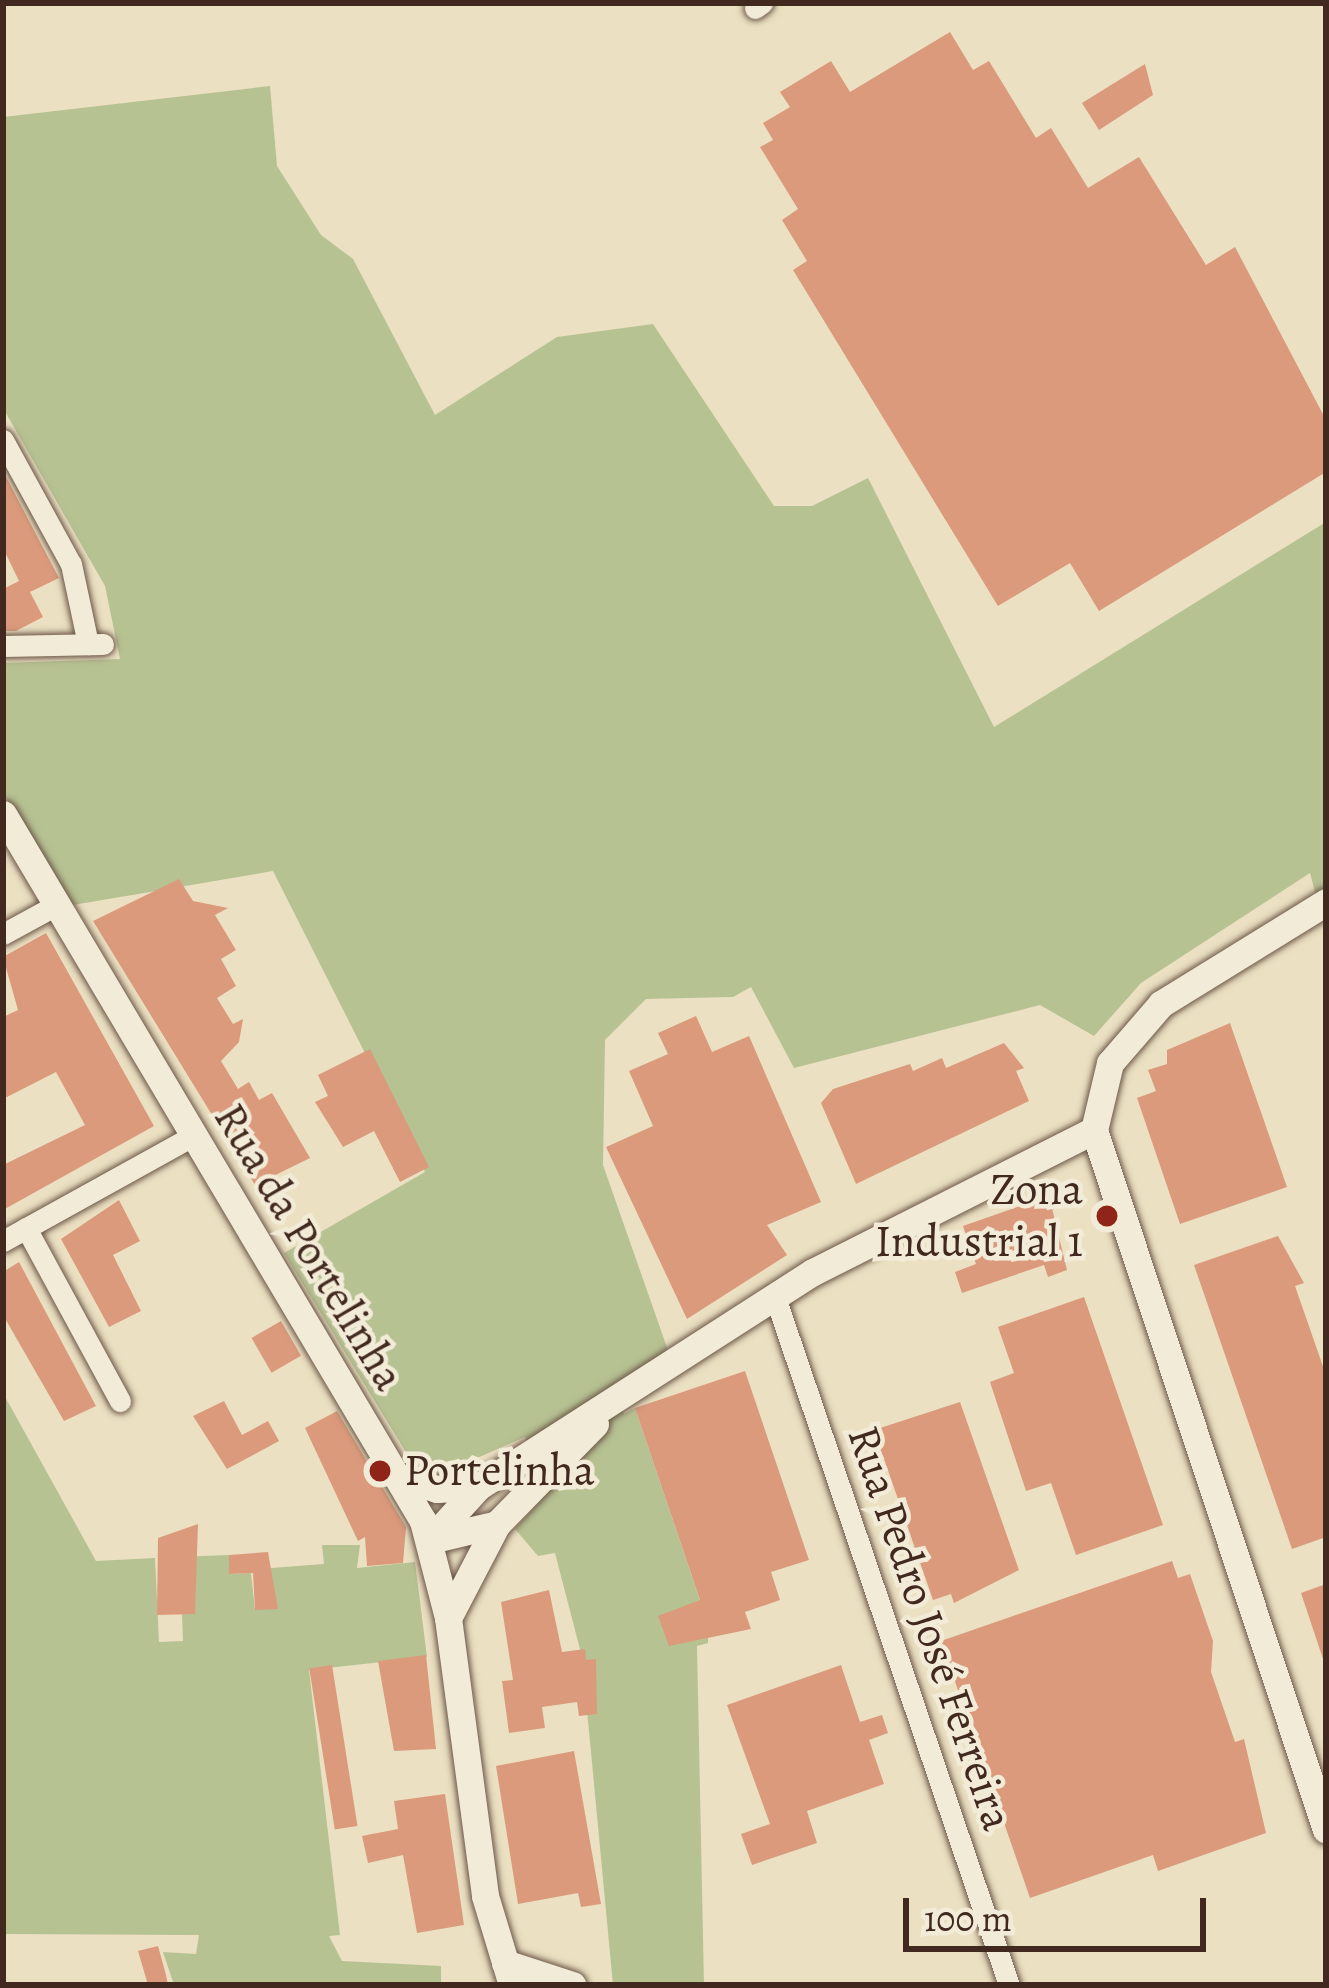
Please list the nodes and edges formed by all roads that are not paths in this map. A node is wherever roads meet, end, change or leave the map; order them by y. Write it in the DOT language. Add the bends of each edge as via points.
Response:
graph roads {
  1 [pos="3,440"];
  2 [pos="3,646"];
  3 [pos="3,814"];
  4 [pos="1326,902"];
  5 [pos="58,904"];
  6 [pos="3,934"];
  7 [pos="1094,1130"];
  8 [pos="194,1136"];
  9 [pos="26,1228"];
  10 [pos="3,1241"];
  11 [pos="776,1297"];
  12 [pos="628,1391"];
  13 [pos="119,1401"];
  14 [pos="398,1477"];
  15 [pos="478,1487"];
  16 [pos="497,1524"];
  17 [pos="430,1540"];
  18 [pos="448,1618"];
  19 [pos="1326,1831"];
  20 [pos="508,1974"];
  21 [pos="572,1985"];
  22 [pos="1009,1985"];
  1 -- 2 [label="street" via="71,564 95,644"];
  3 -- 5 [label="street, Rua da Portelinha"];
  4 -- 7 [label="street" via="1161,1004 1111,1063"];
  5 -- 6 [label="street"];
  5 -- 8 [label="street, Rua da Portelinha"];
  7 -- 11 [label="street"];
  7 -- 19 [label="street"];
  8 -- 9 [label="street"];
  8 -- 14 [label="street, Rua da Portelinha"];
  9 -- 10 [label="street"];
  9 -- 13 [label="street"];
  11 -- 12 [label="street"];
  11 -- 22 [label="street, Rua Pedro José Ferreira"];
  12 -- 15 [label="street"];
  12 -- 16 [label="street"];
  14 -- 15 [label="street" via="437,1490"];
  14 -- 17 [label="street, Rua da Portelinha"];
  15 -- 17 [label="street"];
  16 -- 17 [label="street"];
  16 -- 18 [label="street"];
  17 -- 18 [label="street, Rua da Portelinha"];
  18 -- 20 [label="street, Rua da Portelinha" via="485,1896"];
  20 -- 21 [label="street"];
}
